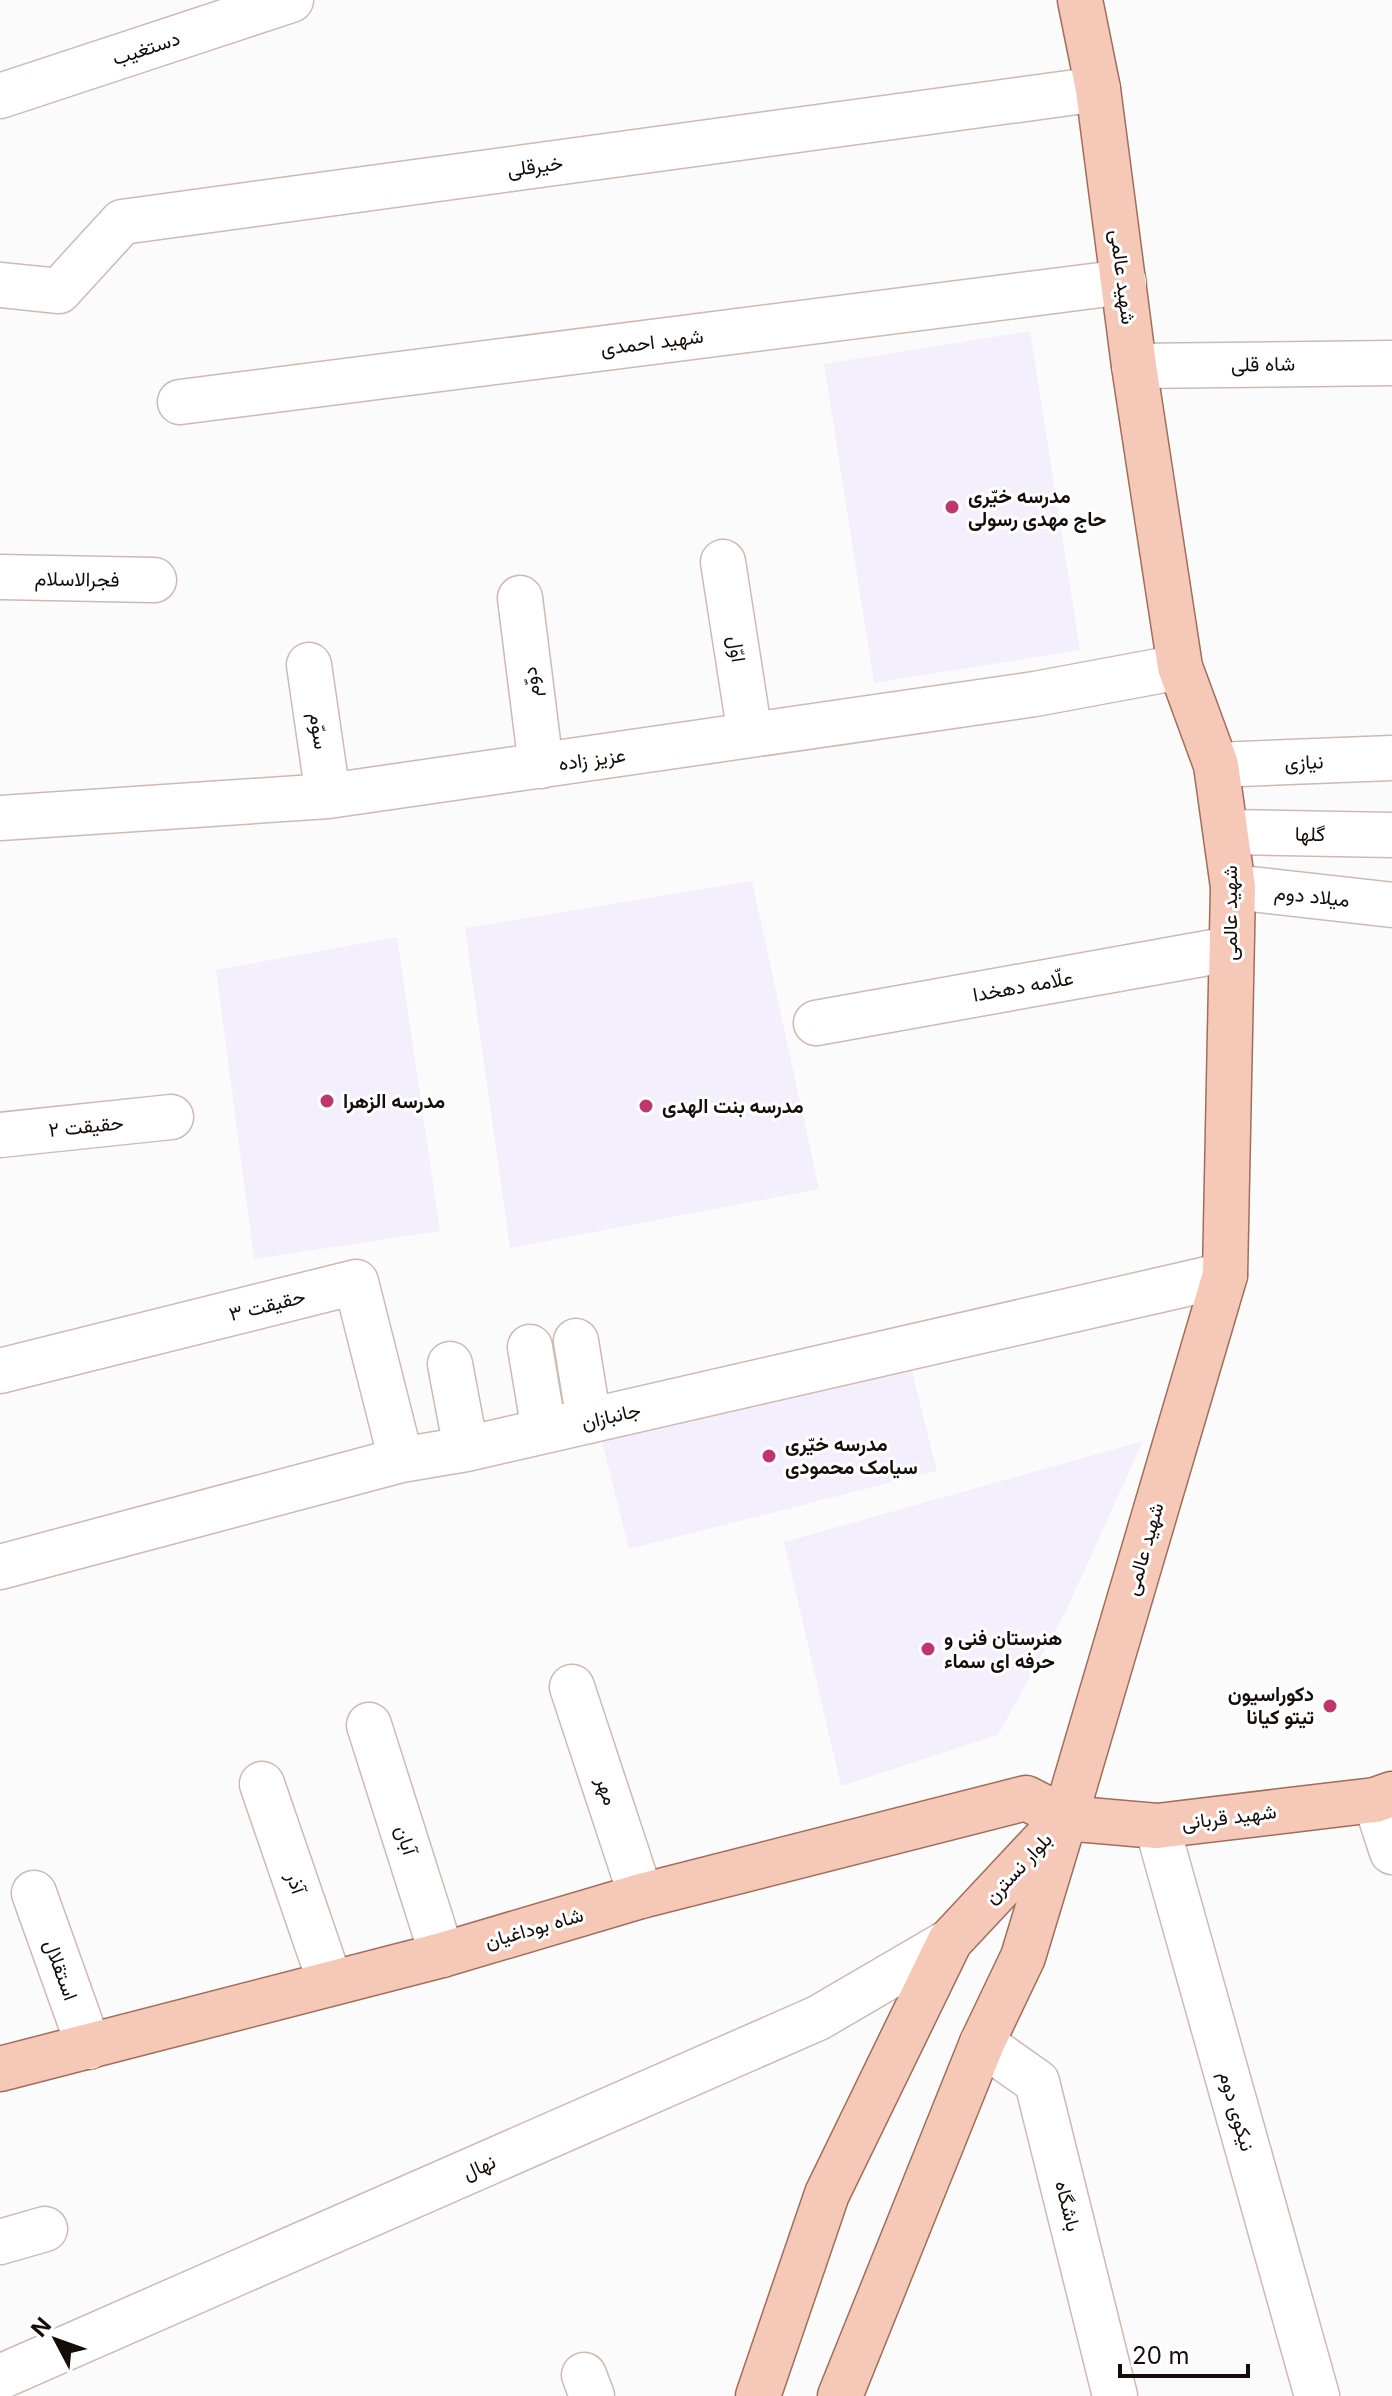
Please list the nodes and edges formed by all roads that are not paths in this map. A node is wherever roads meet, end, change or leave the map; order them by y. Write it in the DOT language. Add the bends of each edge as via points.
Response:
graph roads {
  1 [pos="291,0"];
  2 [pos="1080,0"];
  3 [pos="1098,89"];
  4 [pos="0,96"];
  5 [pos="1124,282"];
  6 [pos="0,285"];
  7 [pos="1392,363"];
  8 [pos="1134,366"];
  9 [pos="180,402"];
  10 [pos="723,562"];
  11 [pos="0,577"];
  12 [pos="154,580"];
  13 [pos="520,598"];
  14 [pos="309,665"];
  15 [pos="1180,667"];
  16 [pos="750,735"];
  17 [pos="1392,758"];
  18 [pos="1216,765"];
  19 [pos="541,766"];
  20 [pos="328,796"];
  21 [pos="0,818"];
  22 [pos="1227,832"];
  23 [pos="1392,835"];
  24 [pos="1233,887"];
  25 [pos="1392,905"];
  26 [pos="1230,949"];
  27 [pos="816,1023"];
  28 [pos="171,1117"];
  29 [pos="0,1135"];
  30 [pos="1225,1275"];
  31 [pos="576,1341"];
  32 [pos="530,1347"];
  33 [pos="450,1364"];
  34 [pos="0,1371"];
  35 [pos="589,1421"];
  36 [pos="544,1431"];
  37 [pos="466,1449"];
  38 [pos="401,1460"];
  39 [pos="0,1567"];
  40 [pos="572,1687"];
  41 [pos="369,1725"];
  42 [pos="262,1784"];
  43 [pos="1384,1797"];
  44 [pos="1065,1818"];
  45 [pos="1157,1826"];
  46 [pos="1392,1852"];
  47 [pos="34,1893"];
  48 [pos="641,1896"];
  49 [pos="950,1941"];
  50 [pos="442,1955"];
  51 [pos="330,1982"];
  52 [pos="982,2043"];
  53 [pos="89,2047"];
  54 [pos="1,2065"];
  55 [pos="45,2229"];
  56 [pos="0,2242"];
  57 [pos="0,2377"];
  58 [pos="758,2396"];
  59 [pos="840,2396"];
  60 [pos="1115,2396"];
  61 [pos="1317,2396"];
  1 -- 4 [label="street, دستغیب"];
  2 -- 3 [label="main road, شهید عالمی"];
  3 -- 5 [label="main road, شهید عالمی"];
  3 -- 6 [label="street, خیرقلی" via="122,222 59,291"];
  5 -- 8 [label="main road, شهید عالمی"];
  5 -- 9 [label="street, شهید احمدی"];
  7 -- 8 [label="street, شاه قلی"];
  8 -- 15 [label="main road, شهید عالمی"];
  10 -- 16 [label="street, اوّل"];
  11 -- 12 [label="street, فجرالاسلام"];
  13 -- 19 [label="street, دوّم"];
  14 -- 20 [label="street, سوّم"];
  15 -- 16 [label="street, عزیز زاده" via="1035,694"];
  15 -- 18 [label="main road, شهید عالمی"];
  16 -- 19 [label="street, عزیز زاده"];
  17 -- 18 [label="street, نیازی"];
  18 -- 22 [label="main road, شهید عالمی"];
  19 -- 20 [label="street, عزیز زاده"];
  20 -- 21 [label="street, عزیز زاده"];
  22 -- 23 [label="street, گلها"];
  22 -- 24 [label="main road, شهید عالمی"];
  24 -- 25 [label="street, میلاد دوم"];
  24 -- 26 [label="main road, شهید عالمی"];
  26 -- 27 [label="street, علّامه دهخدا"];
  26 -- 30 [label="main road, شهید عالمی"];
  28 -- 29 [label="street, حقیقت ۲"];
  30 -- 35 [label="street, جانبازان"];
  30 -- 44 [label="main road, شهید عالمی"];
  31 -- 35 [label="street"];
  32 -- 36 [label="street"];
  33 -- 37 [label="street"];
  34 -- 38 [label="street, حقیقت ۳" via="356,1282"];
  35 -- 36 [label="street, جانبازان"];
  36 -- 37 [label="street, جانبازان"];
  37 -- 38 [label="street, جانبازان"];
  38 -- 39 [label="street, جانبازان"];
  40 -- 48 [label="street, مهر"];
  41 -- 50 [label="street, آبان"];
  42 -- 51 [label="street, آذر"];
  43 -- 45 [label="main road, شهید قربانی"];
  43 -- 46 [label="street"];
  44 -- 45 [label="main road, شهید قربانی"];
  44 -- 48 [label="main road, شاه بوداغیان" via="1026,1798"];
  44 -- 49 [label="main road, بلوار نسترن"];
  44 -- 52 [label="main road, بلوار نسترن" via="1023,1957"];
  45 -- 61 [label="street, نیکوی دوم"];
  47 -- 53 [label="street, استقلال"];
  48 -- 50 [label="main road, شاه بوداغیان"];
  49 -- 57 [label="street, نهال" via="818,2018"];
  49 -- 58 [label="main road, بلوار نسترن" via="827,2194"];
  50 -- 51 [label="main road, شاه بوداغیان"];
  51 -- 53 [label="main road, شاه بوداغیان"];
  52 -- 59 [label="main road, بلوار نسترن"];
  52 -- 60 [label="street, باشگاه" via="1037,2082"];
  53 -- 54 [label="main road, شاه بوداغیان"];
  55 -- 56 [label="street"];
}
